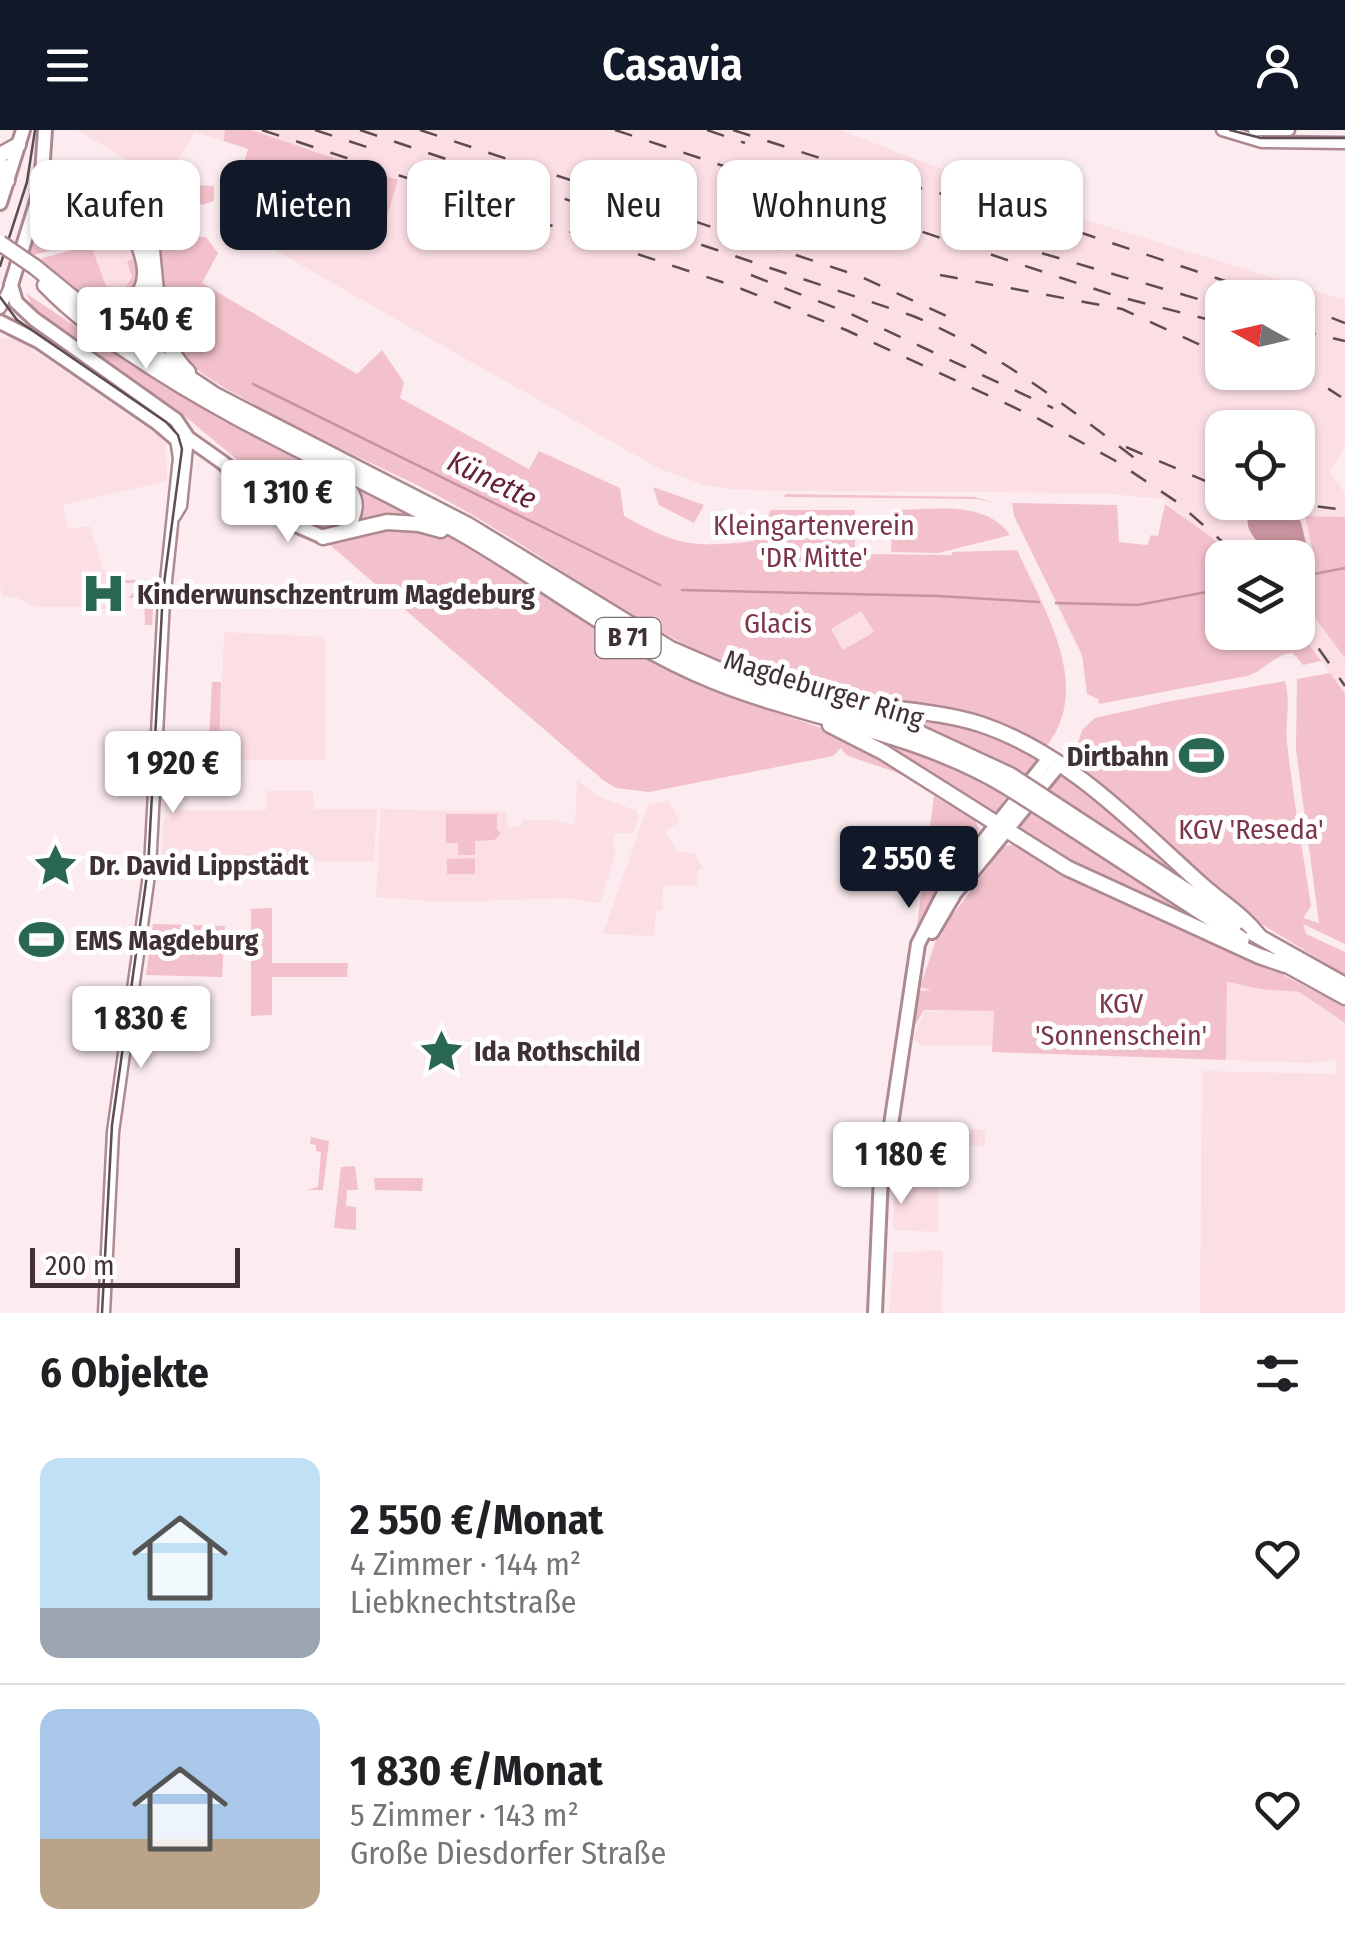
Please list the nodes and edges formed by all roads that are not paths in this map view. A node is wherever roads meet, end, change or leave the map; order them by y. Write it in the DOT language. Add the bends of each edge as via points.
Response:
graph roads {
  1 [pos="45,130"];
  2 [pos="1222,130"];
  3 [pos="1254,130"];
  4 [pos="1288,130"];
  5 [pos="21,137"];
  6 [pos="1345,142"];
  7 [pos="0,155"];
  8 [pos="45,160"];
  9 [pos="0,162"];
  10 [pos="7,182"];
  11 [pos="0,203"];
  12 [pos="30,225"];
  13 [pos="0,246"];
  14 [pos="144,250"];
  15 [pos="148,250"];
  16 [pos="34,271"];
  17 [pos="50,280"];
  18 [pos="11,285"];
  19 [pos="0,308"];
  20 [pos="0,322"];
  21 [pos="215,395"];
  22 [pos="182,438"];
  23 [pos="302,454"];
  24 [pos="345,530"];
  25 [pos="323,537"];
  26 [pos="479,544"];
  27 [pos="820,703"];
  28 [pos="789,706"];
  29 [pos="1054,761"];
  30 [pos="1007,780"];
  31 [pos="1035,785"];
  32 [pos="1022,802"];
  33 [pos="1053,809"];
  34 [pos="1000,828"];
  35 [pos="1259,936"];
  36 [pos="1285,964"];
  37 [pos="1345,985"];
  38 [pos="1345,997"];
  39 [pos="104,1313"];
  40 [pos="875,1313"];
  1 -- 8 [label="main road"];
  2 -- 6 [label="street" via="1262,142"];
  3 -- 4 [label="street"];
  5 -- 7 [label="highway"];
  5 -- 10 [label="main road"];
  9 -- 10 [label="highway"];
  10 -- 11 [label="main road"];
  12 -- 18 [label="main road"];
  13 -- 16 [label="highway, bridge"];
  14 -- 17 [label="highway" via="139,294 114,309 96,308"];
  15 -- 21 [label="highway" via="168,349"];
  16 -- 17 [label="highway, Magdeburger Ring / B 71"];
  16 -- 23 [label="highway, Magdeburger Ring / B 71" via="76,317 214,407"];
  17 -- 21 [label="highway, Magdeburger Ring / B 71"];
  18 -- 19 [label="street"];
  18 -- 22 [label="main road" via="22,310 158,406 180,424"];
  20 -- 22 [label="main road"];
  21 -- 27 [label="highway, Magdeburger Ring / B 71" via="468,525 671,649 738,679"];
  22 -- 25 [label="main road" via="210,452 306,532"];
  22 -- 39 [label="street" via="181,506 164,592 150,864 113,1132"];
  23 -- 24 [label="highway" via="353,494 356,510"];
  23 -- 26 [label="highway, Magdeburger Ring / B 71"];
  24 -- 25 [label="highway"];
  24 -- 26 [label="highway" via="408,522"];
  26 -- 28 [label="highway, Magdeburger Ring / B 71" via="664,658"];
  27 -- 29 [label="highway" via="964,720"];
  27 -- 30 [label="highway, Magdeburger Ring / B 71" via="928,736"];
  28 -- 30 [label="highway, Magdeburger Ring / B 71" via="908,740"];
  28 -- 34 [label="highway" via="874,746"];
  29 -- 31 [label="main road"];
  29 -- 35 [label="highway" via="1117,807"];
  30 -- 33 [label="highway, Magdeburger Ring / B 71, bridge"];
  32 -- 34 [label="main road"];
  33 -- 35 [label="highway, Magdeburger Ring / B 71"];
  33 -- 36 [label="highway, Magdeburger Ring / B 71"];
  34 -- 36 [label="highway" via="1089,880"];
  34 -- 40 [label="main road" via="942,895 918,944 882,1153"];
  35 -- 37 [label="highway, Magdeburger Ring / B 71"];
  36 -- 38 [label="highway, Magdeburger Ring / B 71"];
}
